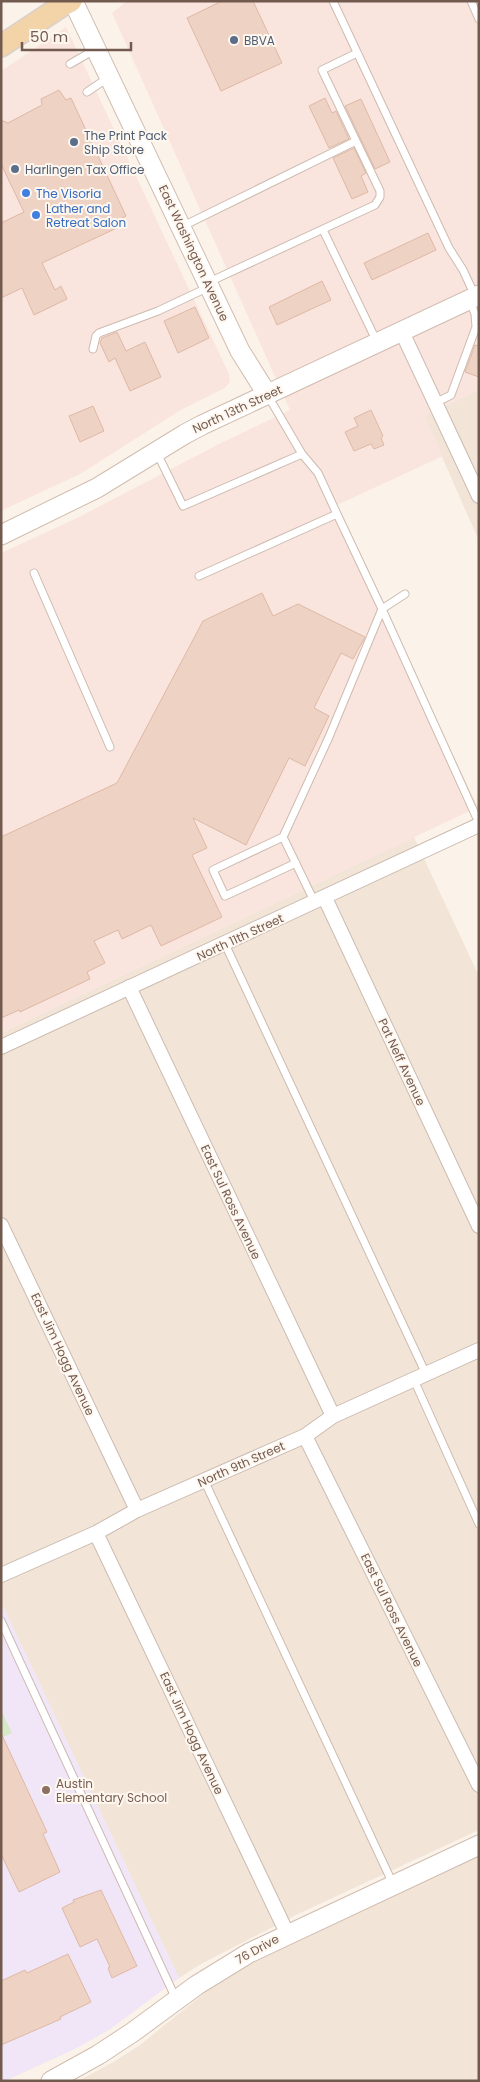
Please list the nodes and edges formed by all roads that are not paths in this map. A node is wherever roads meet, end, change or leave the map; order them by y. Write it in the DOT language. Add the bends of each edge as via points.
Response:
graph roads {
  1 [pos="72,1"];
  2 [pos="333,1"];
  3 [pos="470,1"];
  4 [pos="479,19"];
  5 [pos="1,46"];
  6 [pos="96,49"];
  7 [pos="357,53"];
  8 [pos="70,64"];
  9 [pos="110,77"];
  10 [pos="87,92"];
  11 [pos="356,141"];
  12 [pos="181,227"];
  13 [pos="323,230"];
  14 [pos="209,285"];
  15 [pos="474,297"];
  16 [pos="402,332"];
  17 [pos="378,344"];
  18 [pos="93,349"];
  19 [pos="267,394"];
  20 [pos="436,403"];
  21 [pos="156,453"];
  22 [pos="302,454"];
  23 [pos="479,496"];
  24 [pos="337,514"];
  25 [pos="1,535"];
  26 [pos="34,573"];
  27 [pos="199,576"];
  28 [pos="405,594"];
  29 [pos="382,609"];
  30 [pos="110,747"];
  31 [pos="479,824"];
  32 [pos="283,837"];
  33 [pos="296,863"];
  34 [pos="320,900"];
  35 [pos="225,944"];
  36 [pos="129,988"];
  37 [pos="1,1047"];
  38 [pos="1,1225"];
  39 [pos="479,1226"];
  40 [pos="479,1350"];
  41 [pos="420,1377"];
  42 [pos="333,1416"];
  43 [pos="305,1436"];
  44 [pos="204,1480"];
  45 [pos="137,1510"];
  46 [pos="479,1524"];
  47 [pos="96,1533"];
  48 [pos="1,1575"];
  49 [pos="1,1621"];
  50 [pos="479,1785"];
  51 [pos="479,1845"];
  52 [pos="393,1884"];
  53 [pos="287,1933"];
  54 [pos="176,2000"];
  55 [pos="51,2081"];
  1 -- 5 [label="main road"];
  1 -- 6 [label="street, East Washington Avenue"];
  2 -- 7 [label="lane"];
  3 -- 4 [label="lane"];
  6 -- 8 [label="lane"];
  6 -- 9 [label="street, East Washington Avenue"];
  7 -- 11 [label="lane" via="322,70"];
  7 -- 15 [label="lane"];
  9 -- 10 [label="lane"];
  9 -- 12 [label="street, East Washington Avenue"];
  11 -- 12 [label="lane"];
  11 -- 13 [label="lane" via="380,197 375,205"];
  12 -- 14 [label="street, East Washington Avenue"];
  13 -- 14 [label="lane"];
  13 -- 17 [label="lane"];
  14 -- 18 [label="lane" via="158,311 99,333"];
  14 -- 19 [label="street, East Washington Avenue" via="240,351"];
  15 -- 16 [label="street, North 13th Street"];
  15 -- 20 [label="lane" via="476,327 451,395"];
  16 -- 17 [label="street, North 13th Street"];
  16 -- 20 [label="street"];
  17 -- 19 [label="street, North 13th Street"];
  19 -- 21 [label="street, North 13th Street" via="185,434"];
  19 -- 22 [label="lane"];
  20 -- 23 [label="street"];
  21 -- 22 [label="lane" via="183,506"];
  21 -- 25 [label="street, North 13th Street" via="97,488"];
  22 -- 24 [label="lane" via="318,473"];
  24 -- 27 [label="lane"];
  24 -- 29 [label="lane"];
  26 -- 30 [label="lane"];
  28 -- 29 [label="lane"];
  29 -- 31 [label="lane"];
  29 -- 32 [label="lane" via="330,736"];
  31 -- 34 [label="street, North 11th Street"];
  32 -- 33 [label="lane"];
  32 -- 33 [label="lane" via="213,870 225,896"];
  33 -- 34 [label="lane"];
  34 -- 35 [label="street, North 11th Street"];
  34 -- 39 [label="street, Pat Neff Avenue"];
  35 -- 36 [label="street, North 11th Street"];
  35 -- 41 [label="lane"];
  36 -- 37 [label="street, North 11th Street"];
  36 -- 42 [label="street, East Sul Ross Avenue"];
  38 -- 45 [label="street, East Jim Hogg Avenue"];
  40 -- 41 [label="street, North 9th Street"];
  41 -- 42 [label="street, North 9th Street"];
  41 -- 46 [label="lane"];
  42 -- 43 [label="street, North 9th Street"];
  43 -- 44 [label="street, North 9th Street"];
  43 -- 50 [label="street, East Sul Ross Avenue"];
  44 -- 45 [label="street, North 9th Street"];
  44 -- 52 [label="lane"];
  45 -- 47 [label="street, North 9th Street"];
  47 -- 48 [label="street, North 9th Street"];
  47 -- 53 [label="street, East Jim Hogg Avenue"];
  49 -- 54 [label="lane"];
  51 -- 52 [label="street, 76 Drive"];
  52 -- 53 [label="street, 76 Drive"];
  53 -- 54 [label="street, 76 Drive" via="249,1953"];
  54 -- 55 [label="street, 76 Drive" via="105,2051"];
}
